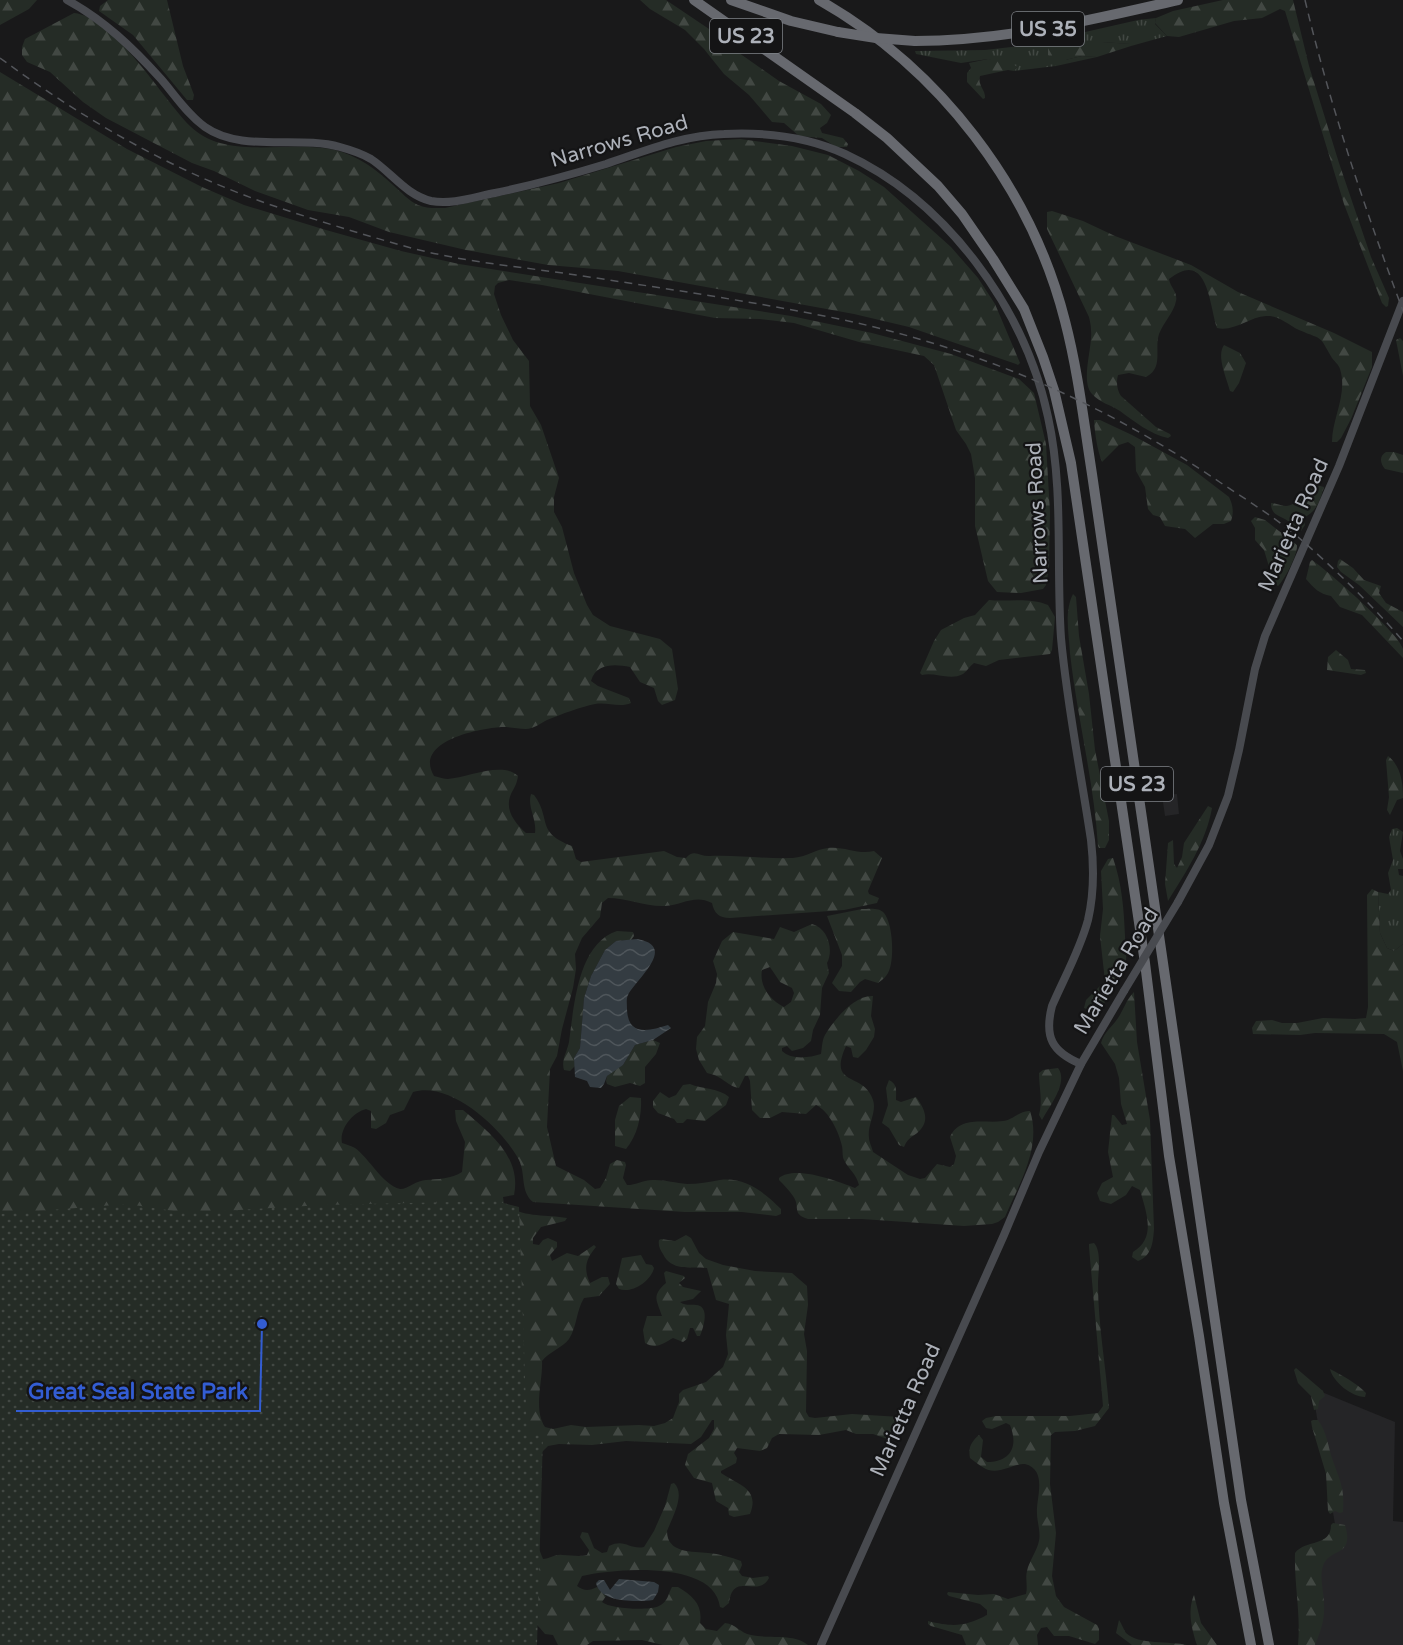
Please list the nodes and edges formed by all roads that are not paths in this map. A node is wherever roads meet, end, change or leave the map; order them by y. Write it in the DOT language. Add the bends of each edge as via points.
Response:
graph roads {
  1 [pos="67,0"];
  2 [pos="694,0"];
  3 [pos="730,0"];
  4 [pos="819,0"];
  5 [pos="1178,0"];
  6 [pos="1403,301"];
  7 [pos="1081,1064"];
  8 [pos="820,1645"];
  9 [pos="1251,1645"];
  10 [pos="1269,1645"];
  1 -- 7 [label="street, Narrows Road" via="108,26 195,119 214,133 226,138 345,148 372,160 426,200 453,201 508,190 572,175 695,137 762,134 844,153 903,189 951,234 996,292 1017,328 1042,393 1052,438 1057,481 1061,638 1093,872 1088,919 1052,1006 1049,1031 1058,1050"];
  2 -- 9 [label="highway, US 23" via="855,113 938,186 962,214 1024,309 1043,357 1071,463 1145,963 1169,1156 1224,1503"];
  3 -- 5 [label="highway, US 35, bridge" via="838,32 915,41 1016,34"];
  4 -- 10 [label="highway, US 23" via="892,50 970,130 1022,211 1053,281 1065,321 1092,474 1241,1500"];
  6 -- 7 [label="street, Marietta Road, bridge" via="1339,466 1265,636 1228,796 1209,845"];
  7 -- 8 [label="street, Marietta Road" via="1038,1152"];
}
